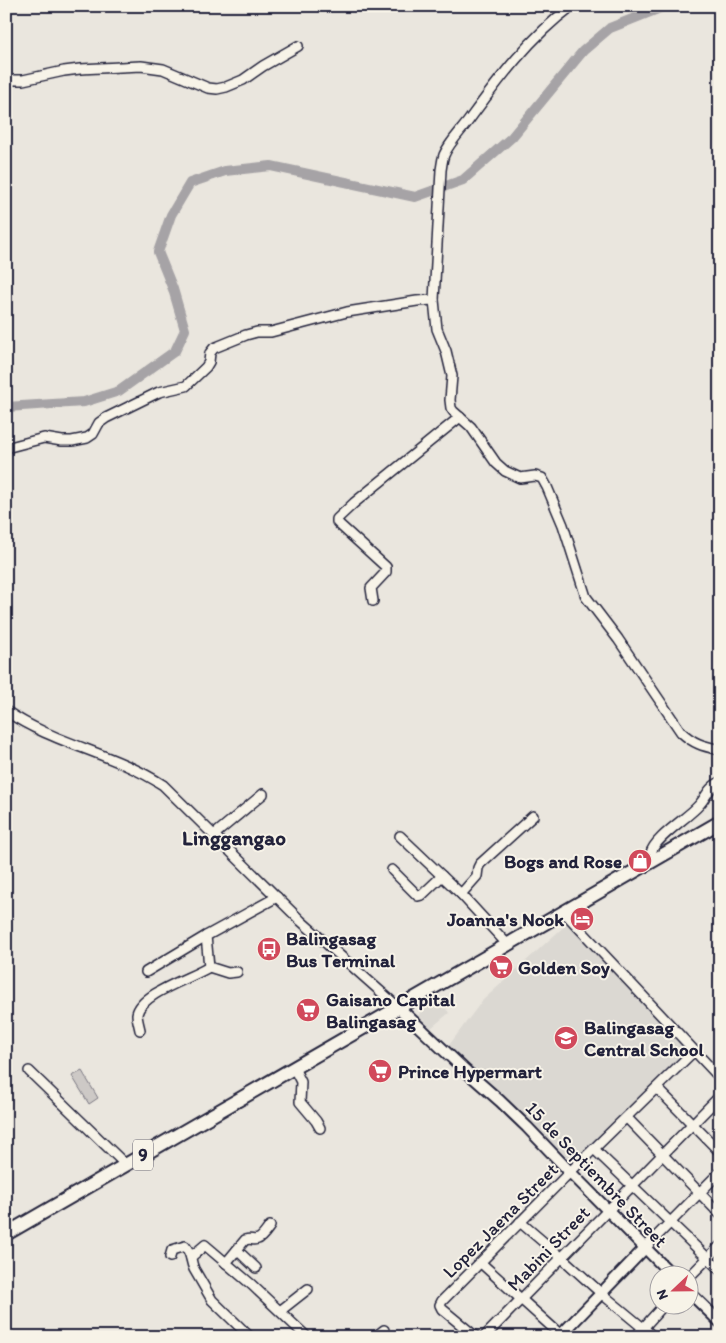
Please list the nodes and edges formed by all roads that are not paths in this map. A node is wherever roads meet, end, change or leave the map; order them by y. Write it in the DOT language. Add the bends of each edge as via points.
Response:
graph roads {
  1 [pos="572,6"];
  2 [pos="298,46"];
  3 [pos="6,80"];
  4 [pos="434,300"];
  5 [pos="460,416"];
  6 [pos="6,448"];
  7 [pos="373,601"];
  8 [pos="6,712"];
  9 [pos="720,750"];
  10 [pos="720,782"];
  11 [pos="263,794"];
  12 [pos="533,816"];
  13 [pos="720,822"];
  14 [pos="214,835"];
  15 [pos="400,836"];
  16 [pos="653,860"];
  17 [pos="392,870"];
  18 [pos="442,876"];
  19 [pos="461,894"];
  20 [pos="277,897"];
  21 [pos="563,912"];
  22 [pos="206,936"];
  23 [pos="507,944"];
  24 [pos="213,968"];
  25 [pos="146,972"];
  26 [pos="237,972"];
  27 [pos="398,1008"];
  28 [pos="140,1030"];
  29 [pos="694,1051"];
  30 [pos="294,1068"];
  31 [pos="29,1071"];
  32 [pos="720,1078"];
  33 [pos="657,1088"];
  34 [pos="720,1096"];
  35 [pos="627,1118"];
  36 [pos="692,1124"];
  37 [pos="320,1128"];
  38 [pos="594,1149"];
  39 [pos="720,1152"];
  40 [pos="662,1154"];
  41 [pos="126,1165"];
  42 [pos="570,1172"];
  43 [pos="720,1172"];
  44 [pos="632,1185"];
  45 [pos="699,1193"];
  46 [pos="608,1210"];
  47 [pos="720,1214"];
  48 [pos="520,1222"];
  49 [pos="671,1222"];
  50 [pos="270,1226"];
  51 [pos="6,1234"];
  52 [pos="720,1246"];
  53 [pos="645,1248"];
  54 [pos="237,1250"];
  55 [pos="191,1256"];
  56 [pos="170,1258"];
  57 [pos="562,1258"];
  58 [pos="708,1258"];
  59 [pos="481,1262"];
  60 [pos="226,1263"];
  61 [pos="662,1266"];
  62 [pos="256,1268"];
  63 [pos="698,1268"];
  64 [pos="720,1270"];
  65 [pos="308,1289"];
  66 [pos="602,1294"];
  67 [pos="521,1299"];
  68 [pos="698,1301"];
  69 [pos="280,1311"];
  70 [pos="654,1316"];
  71 [pos="720,1322"];
  72 [pos="643,1328"];
  73 [pos="384,1330"];
  74 [pos="561,1336"];
  75 [pos="250,1337"];
  76 [pos="308,1337"];
  77 [pos="375,1337"];
  78 [pos="476,1337"];
  79 [pos="484,1337"];
  80 [pos="635,1337"];
  81 [pos="654,1337"];
  1 -- 4 [label="street" via="539,33 519,55 444,154"];
  2 -- 3 [label="street" via="243,80 217,89 163,70 141,66 72,70 23,80"];
  4 -- 5 [label="street" via="437,329 452,376 450,404"];
  4 -- 6 [label="street" via="347,312 246,335 214,348 206,367 186,386 158,392 106,418 87,438 67,442 44,438"];
  5 -- 7 [label="street" via="338,519 337,522 386,567 386,572 371,588"];
  5 -- 9 [label="street" via="505,471 520,478 539,477 544,481 563,526 583,589 592,605 681,732 697,744"];
  8 -- 14 [label="street, 15 de Septiembre Street" via="40,731 146,774 170,791"];
  10 -- 16 [label="street" via="708,790 699,806 657,844 651,854"];
  11 -- 14 [label="street"];
  12 -- 19 [label="street" via="480,864 477,876"];
  13 -- 16 [label="highway, 9"];
  14 -- 20 [label="street, 15 de Septiembre Street"];
  15 -- 18 [label="street"];
  16 -- 21 [label="highway, 9"];
  17 -- 18 [label="street" via="418,896"];
  18 -- 19 [label="street"];
  19 -- 23 [label="street"];
  20 -- 22 [label="street"];
  20 -- 27 [label="street, 15 de Septiembre Street"];
  21 -- 23 [label="highway, 9"];
  21 -- 29 [label="street"];
  22 -- 24 [label="street"];
  22 -- 25 [label="street"];
  23 -- 27 [label="highway, 9"];
  24 -- 26 [label="street"];
  24 -- 28 [label="street" via="148,999 138,1012"];
  27 -- 30 [label="highway, 9"];
  27 -- 42 [label="main road, 15 de Septiembre Street" via="500,1101"];
  29 -- 32 [label="street"];
  29 -- 33 [label="street, Lopez Jaena Street"];
  30 -- 37 [label="street" via="300,1082 300,1102"];
  30 -- 41 [label="highway, 9"];
  31 -- 41 [label="street"];
  33 -- 35 [label="street, Lopez Jaena Street"];
  33 -- 36 [label="street"];
  34 -- 36 [label="street, Mabini Street"];
  35 -- 38 [label="street, Lopez Jaena Street"];
  35 -- 40 [label="street"];
  36 -- 39 [label="street"];
  36 -- 40 [label="street, Mabini Street"];
  38 -- 42 [label="street, Lopez Jaena Street"];
  38 -- 44 [label="street"];
  40 -- 44 [label="street, Mabini Street"];
  40 -- 45 [label="street"];
  41 -- 51 [label="highway, 9"];
  42 -- 46 [label="main road, 15 de Septiembre Street"];
  42 -- 48 [label="street, Lopez Jaena Street"];
  43 -- 45 [label="street"];
  44 -- 46 [label="street, Mabini Street"];
  44 -- 49 [label="street"];
  45 -- 47 [label="street"];
  45 -- 49 [label="street"];
  46 -- 53 [label="main road, 15 de Septiembre Street"];
  46 -- 57 [label="street, Mabini Street"];
  48 -- 57 [label="street"];
  48 -- 59 [label="street, Lopez Jaena Street"];
  49 -- 53 [label="street"];
  49 -- 58 [label="street"];
  50 -- 54 [label="street" via="260,1238 247,1238"];
  52 -- 58 [label="street"];
  53 -- 61 [label="main road, 15 de Septiembre Street"];
  53 -- 66 [label="main road"];
  54 -- 60 [label="street"];
  54 -- 62 [label="street"];
  55 -- 56 [label="street" via="185,1246 172,1250"];
  55 -- 60 [label="street" via="206,1245"];
  55 -- 75 [label="street" via="194,1270 212,1300"];
  57 -- 66 [label="street"];
  57 -- 67 [label="street, Mabini Street"];
  58 -- 63 [label="street"];
  58 -- 64 [label="street"];
  59 -- 67 [label="street"];
  59 -- 78 [label="street, Lopez Jaena Street" via="440,1305"];
  60 -- 69 [label="street"];
  65 -- 69 [label="street"];
  66 -- 72 [label="street"];
  66 -- 74 [label="main road"];
  67 -- 74 [label="street"];
  67 -- 79 [label="street, Mabini Street"];
  68 -- 71 [label="main road"];
  69 -- 76 [label="street"];
  70 -- 72 [label="street"];
  72 -- 80 [label="street"];
  72 -- 81 [label="street"];
  73 -- 77 [label="street"];
}
